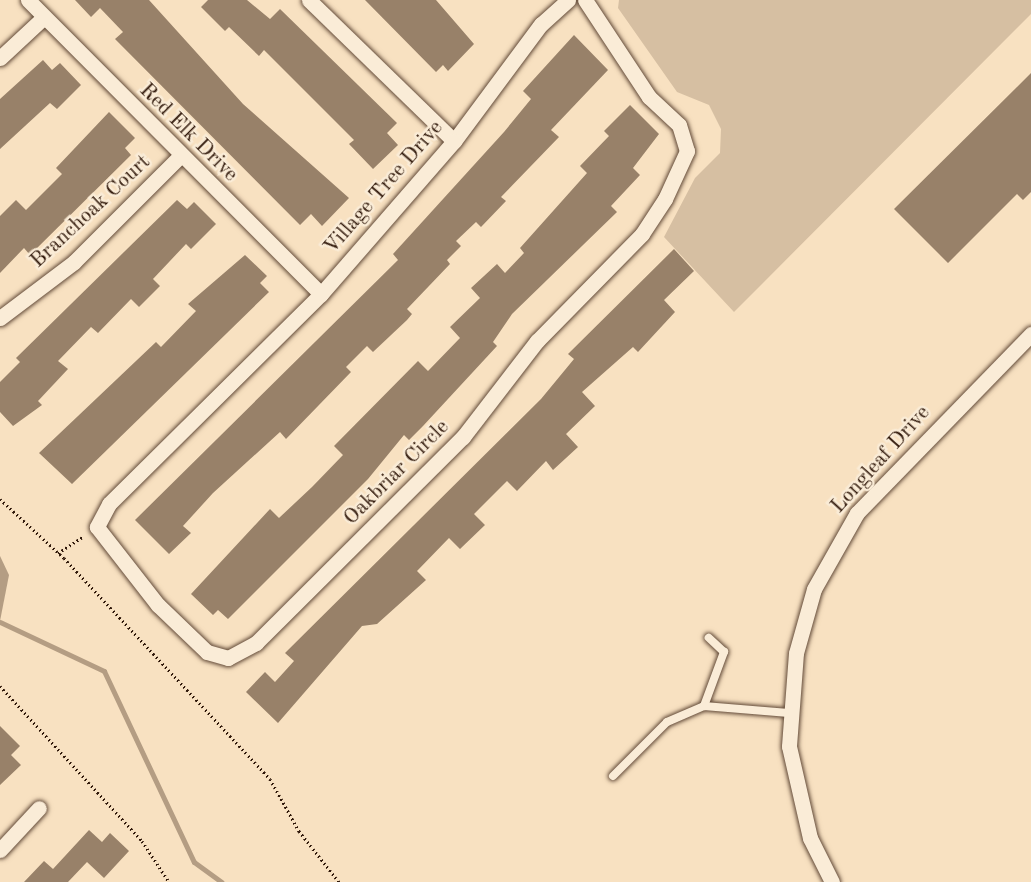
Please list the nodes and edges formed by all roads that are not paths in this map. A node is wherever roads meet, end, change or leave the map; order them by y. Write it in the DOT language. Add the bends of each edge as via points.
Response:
graph roads {
  1 [pos="28,0"];
  2 [pos="309,0"];
  3 [pos="568,0"];
  4 [pos="585,0"];
  5 [pos="43,18"];
  6 [pos="0,58"];
  7 [pos="454,141"];
  8 [pos="180,156"];
  9 [pos="321,294"];
  10 [pos="0,318"];
  11 [pos="1031,334"];
  12 [pos="220,394"];
  13 [pos="709,638"];
  14 [pos="704,706"];
  15 [pos="789,713"];
  16 [pos="613,776"];
  17 [pos="39,808"];
  18 [pos="0,850"];
  19 [pos="832,882"];
  1 -- 5 [label="street, Red Elk Drive"];
  2 -- 7 [label="street"];
  3 -- 7 [label="street, Village Tree Drive" via="516,54"];
  4 -- 12 [label="street, Oakbriar Circle" via="649,97 679,125 687,151 642,234 551,326 463,437 256,643 228,658 207,652 158,605 97,527 109,504"];
  5 -- 6 [label="street"];
  5 -- 8 [label="street, Red Elk Drive"];
  7 -- 9 [label="street, Village Tree Drive"];
  8 -- 9 [label="street, Red Elk Drive"];
  8 -- 10 [label="street, Branchoak Court" via="74,262"];
  9 -- 12 [label="street, Village Tree Drive"];
  11 -- 15 [label="street, Longleaf Drive" via="908,456 832,551 804,619"];
  13 -- 14 [label="lane" via="724,652"];
  14 -- 15 [label="lane"];
  14 -- 16 [label="lane" via="667,722"];
  15 -- 19 [label="street, Longleaf Drive" via="793,777 810,838"];
  17 -- 18 [label="street"];
}
